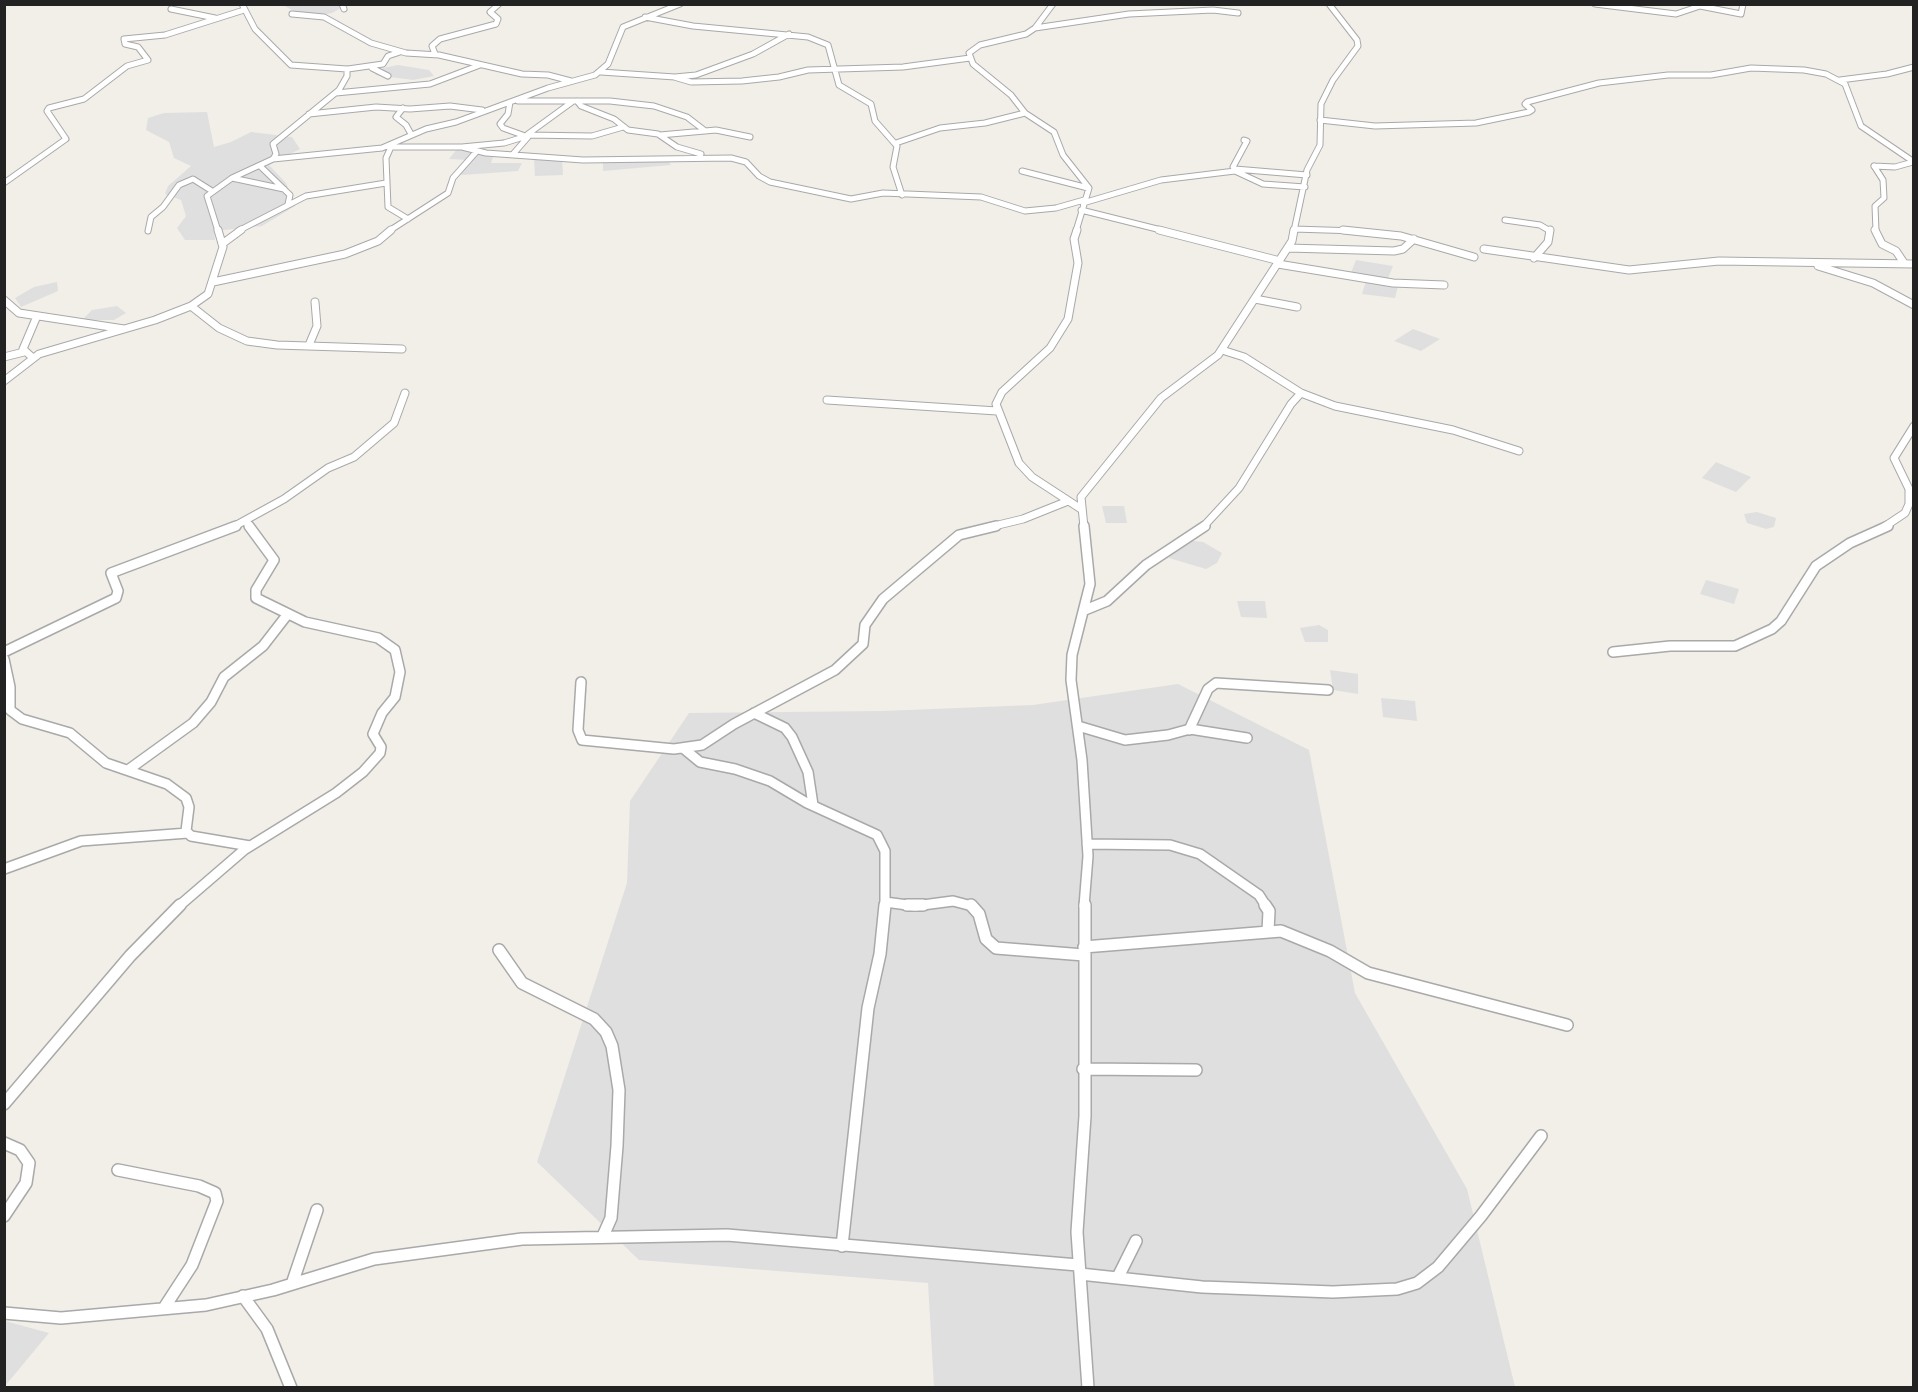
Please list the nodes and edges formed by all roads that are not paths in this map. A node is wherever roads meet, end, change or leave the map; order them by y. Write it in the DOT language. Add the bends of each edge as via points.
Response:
graph roads {
  1 [pos="499,4"];
  2 [pos="680,4"];
  3 [pos="1053,4"];
  4 [pos="1329,4"];
  5 [pos="1595,4"];
  6 [pos="1743,4"];
  7 [pos="243,8"];
  8 [pos="171,9"];
  9 [pos="1238,13"];
  10 [pos="292,14"];
  11 [pos="643,17"];
  12 [pos="215,18"];
  13 [pos="1035,28"];
  14 [pos="789,34"];
  15 [pos="403,51"];
  16 [pos="435,54"];
  17 [pos="970,58"];
  18 [pos="480,65"];
  19 [pos="1914,67"];
  20 [pos="363,68"];
  21 [pos="348,69"];
  22 [pos="836,70"];
  23 [pos="601,72"];
  24 [pos="388,76"];
  25 [pos="674,77"];
  26 [pos="1839,80"];
  27 [pos="573,81"];
  28 [pos="336,93"];
  29 [pos="575,101"];
  30 [pos="511,102"];
  31 [pos="403,108"];
  32 [pos="484,110"];
  33 [pos="1025,113"];
  34 [pos="309,114"];
  35 [pos="1320,120"];
  36 [pos="623,127"];
  37 [pos="704,130"];
  38 [pos="411,135"];
  39 [pos="526,135"];
  40 [pos="660,135"];
  41 [pos="750,137"];
  42 [pos="1244,140"];
  43 [pos="896,143"];
  44 [pos="387,147"];
  45 [pos="462,147"];
  46 [pos="477,151"];
  47 [pos="514,153"];
  48 [pos="712,158"];
  49 [pos="273,159"];
  50 [pos="1913,162"];
  51 [pos="260,166"];
  52 [pos="1234,170"];
  53 [pos="1022,171"];
  54 [pos="1307,175"];
  55 [pos="232,178"];
  56 [pos="4,183"];
  57 [pos="386,183"];
  58 [pos="1305,187"];
  59 [pos="1088,188"];
  60 [pos="284,189"];
  61 [pos="212,191"];
  62 [pos="902,195"];
  63 [pos="288,204"];
  64 [pos="1083,204"];
  65 [pos="408,219"];
  66 [pos="1505,220"];
  67 [pos="1294,229"];
  68 [pos="148,231"];
  69 [pos="1414,239"];
  70 [pos="222,244"];
  71 [pos="1288,248"];
  72 [pos="1484,249"];
  73 [pos="1474,257"];
  74 [pos="1534,258"];
  75 [pos="1801,261"];
  76 [pos="1279,262"];
  77 [pos="1904,263"];
  78 [pos="1914,264"];
  79 [pos="213,282"];
  80 [pos="1444,285"];
  81 [pos="1255,299"];
  82 [pos="4,300"];
  83 [pos="315,302"];
  84 [pos="1914,305"];
  85 [pos="191,306"];
  86 [pos="1297,307"];
  87 [pos="38,316"];
  88 [pos="126,330"];
  89 [pos="309,345"];
  90 [pos="402,348"];
  91 [pos="1222,350"];
  92 [pos="24,352"];
  93 [pos="4,357"];
  94 [pos="33,358"];
  95 [pos="4,381"];
  96 [pos="405,393"];
  97 [pos="1301,393"];
  98 [pos="827,400"];
  99 [pos="997,411"];
  100 [pos="1914,426"];
  101 [pos="1519,451"];
  102 [pos="1068,501"];
  103 [pos="1081,509"];
  104 [pos="246,520"];
  105 [pos="1085,610"];
  106 [pos="287,615"];
  107 [pos="4,651"];
  108 [pos="1613,652"];
  109 [pos="4,659"];
  110 [pos="581,682"];
  111 [pos="1328,690"];
  112 [pos="754,713"];
  113 [pos="1078,726"];
  114 [pos="1189,730"];
  115 [pos="1247,738"];
  116 [pos="683,748"];
  117 [pos="129,770"];
  118 [pos="813,805"];
  119 [pos="188,833"];
  120 [pos="1087,844"];
  121 [pos="250,846"];
  122 [pos="4,869"];
  123 [pos="885,902"];
  124 [pos="1268,931"];
  125 [pos="499,950"];
  126 [pos="1084,951"];
  127 [pos="1567,1025"];
  128 [pos="1083,1069"];
  129 [pos="1196,1070"];
  130 [pos="4,1104"];
  131 [pos="1541,1136"];
  132 [pos="4,1143"];
  133 [pos="118,1170"];
  134 [pos="317,1210"];
  135 [pos="4,1216"];
  136 [pos="603,1236"];
  137 [pos="1136,1241"];
  138 [pos="842,1246"];
  139 [pos="1079,1269"];
  140 [pos="1118,1277"];
  141 [pos="292,1284"];
  142 [pos="243,1296"];
  143 [pos="164,1308"];
  144 [pos="4,1312"];
  145 [pos="291,1388"];
  146 [pos="1088,1388"];
  1 -- 16 [label="street" via="490,12 498,19 496,24 440,39 432,46"];
  2 -- 11 [label="street"];
  3 -- 13 [label="street"];
  4 -- 35 [label="street" via="1358,46 1325,96"];
  5 -- 6 [label="street" via="1676,14 1700,6 1741,14"];
  7 -- 12 [label="street"];
  7 -- 21 [label="street" via="255,29 291,65"];
  8 -- 12 [label="street"];
  9 -- 13 [label="street" via="1213,10 1129,14"];
  10 -- 15 [label="street" via="324,17 371,43"];
  11 -- 14 [label="street"];
  11 -- 23 [label="street" via="620,30"];
  12 -- 56 [label="street" via="165,35 124,39 125,44 138,47 148,60 127,66 84,99 49,108 47,111 66,139"];
  13 -- 17 [label="street" via="1020,37 976,46 969,53"];
  14 -- 22 [label="street" via="828,45"];
  14 -- 25 [label="street" via="746,57 696,75"];
  15 -- 16 [label="street"];
  15 -- 20 [label="street" via="388,56 383,64"];
  16 -- 18 [label="street"];
  17 -- 22 [label="street"];
  17 -- 33 [label="street"];
  18 -- 27 [label="street"];
  18 -- 28 [label="street" via="430,84"];
  19 -- 26 [label="street"];
  20 -- 21 [label="street"];
  20 -- 24 [label="street" via="380,70"];
  21 -- 28 [label="street"];
  22 -- 25 [label="street" via="808,70 742,81 692,82"];
  22 -- 43 [label="street" via="838,85 871,104 875,121"];
  23 -- 25 [label="street"];
  23 -- 27 [label="street"];
  26 -- 35 [label="street" via="1819,72 1751,68 1711,75 1668,75 1599,83 1525,102 1532,110 1529,112 1476,123 1375,126"];
  26 -- 50 [label="street" via="1849,92 1861,126"];
  27 -- 30 [label="street"];
  28 -- 34 [label="street"];
  29 -- 30 [label="street"];
  29 -- 36 [label="street"];
  29 -- 37 [label="street" via="654,106 687,117"];
  29 -- 39 [label="street"];
  30 -- 32 [label="street"];
  30 -- 39 [label="street" via="500,124"];
  31 -- 32 [label="street" via="450,106"];
  31 -- 34 [label="street"];
  31 -- 38 [label="street" via="396,117"];
  32 -- 38 [label="street"];
  33 -- 43 [label="street" via="940,128"];
  33 -- 59 [label="street" via="1054,132 1063,155"];
  34 -- 49 [label="street" via="273,144"];
  35 -- 54 [label="street" via="1320,145"];
  36 -- 39 [label="street" via="592,136"];
  36 -- 40 [label="street"];
  37 -- 40 [label="street"];
  37 -- 41 [label="street"];
  38 -- 44 [label="street"];
  39 -- 45 [label="street" via="504,143"];
  39 -- 47 [label="street"];
  40 -- 48 [label="street" via="677,147"];
  42 -- 52 [label="street" via="1247,141"];
  43 -- 62 [label="street" via="898,152 893,167"];
  44 -- 45 [label="street"];
  44 -- 49 [label="street"];
  44 -- 57 [label="street"];
  45 -- 46 [label="street"];
  46 -- 47 [label="street"];
  46 -- 65 [label="street" via="453,178 448,193"];
  47 -- 48 [label="street" via="583,160"];
  48 -- 62 [label="street" via="739,159 763,179 798,189 851,199 883,193"];
  49 -- 51 [label="street"];
  50 -- 77 [label="street" via="1895,167 1874,166 1884,189 1884,198 1875,206 1874,228 1882,243 1896,251"];
  51 -- 55 [label="street"];
  51 -- 60 [label="street"];
  52 -- 54 [label="street"];
  52 -- 58 [label="street" via="1263,184"];
  52 -- 64 [label="street" via="1161,180"];
  53 -- 59 [label="street"];
  54 -- 58 [label="street"];
  55 -- 60 [label="street"];
  55 -- 61 [label="street"];
  57 -- 63 [label="street" via="316,193"];
  57 -- 65 [label="street" via="388,207"];
  58 -- 67 [label="street"];
  59 -- 64 [label="street"];
  60 -- 63 [label="street" via="290,195"];
  61 -- 68 [label="street" via="193,179 179,185 151,218"];
  61 -- 70 [label="street" via="206,198"];
  62 -- 64 [label="street" via="988,198 1026,211"];
  63 -- 70 [label="street"];
  64 -- 76 [label="street"];
  64 -- 99 [label="street" via="1074,239 1077,270 1068,319 1050,348 1002,392"];
  65 -- 79 [label="street" via="378,241 345,254"];
  66 -- 74 [label="street" via="1550,230 1548,242"];
  67 -- 69 [label="street" via="1350,230"];
  67 -- 71 [label="street"];
  69 -- 71 [label="street" via="1394,251"];
  69 -- 73 [label="street"];
  70 -- 79 [label="street"];
  71 -- 76 [label="street"];
  72 -- 74 [label="street"];
  74 -- 75 [label="street" via="1629,270 1719,261"];
  75 -- 77 [label="street"];
  75 -- 84 [label="street" via="1874,283"];
  76 -- 80 [label="street" via="1393,283"];
  76 -- 81 [label="street"];
  77 -- 78 [label="street"];
  79 -- 85 [label="street" via="208,294"];
  81 -- 86 [label="street"];
  81 -- 91 [label="street"];
  82 -- 87 [label="street" via="19,313"];
  83 -- 89 [label="street" via="317,326"];
  85 -- 88 [label="street"];
  85 -- 89 [label="street" via="219,328 247,341"];
  87 -- 88 [label="street"];
  87 -- 92 [label="street"];
  88 -- 94 [label="street"];
  89 -- 90 [label="street"];
  91 -- 97 [label="street" via="1253,362"];
  91 -- 103 [label="street" via="1161,398 1084,492"];
  92 -- 93 [label="street"];
  92 -- 94 [label="street"];
  94 -- 95 [label="street"];
  96 -- 104 [label="street" via="394,423 366,449"];
  97 -- 101 [label="street" via="1335,406 1453,430"];
  97 -- 105 [label="street" via="1245,480 1209,523 1146,565 1107,601"];
  98 -- 99 [label="street"];
  99 -- 102 [label="street" via="1019,463 1032,477"];
  100 -- 108 [label="street" via="1894,458 1909,489 1905,513 1816,566 1772,629 1735,646 1670,646"];
  102 -- 103 [label="street"];
  102 -- 112 [label="street" via="1023,519 959,535 883,599 865,626 863,644 853,656 835,670"];
  103 -- 105 [label="street" via="1090,584"];
  104 -- 106 [label="street" via="274,560 256,590 256,598"];
  104 -- 107 [label="street" via="186,547 111,573 118,591 116,598"];
  105 -- 113 [label="street" via="1072,655 1071,680"];
  106 -- 117 [label="street" via="263,646 224,677 211,702 193,723"];
  106 -- 121 [label="street" via="316,626 362,633 388,644 399,659 398,682 395,696 373,734 381,747 378,758 336,793"];
  109 -- 117 [label="street" via="9,673 10,710 22,719 70,734 106,763"];
  110 -- 116 [label="street" via="578,730 582,740"];
  111 -- 114 [label="street" via="1216,683 1208,689"];
  112 -- 116 [label="street" via="712,741"];
  112 -- 118 [label="street" via="785,728 792,737 808,771"];
  113 -- 114 [label="street" via="1125,740"];
  113 -- 120 [label="street"];
  114 -- 115 [label="street"];
  116 -- 118 [label="street" via="700,762 770,781"];
  117 -- 119 [label="street" via="168,784 186,798"];
  118 -- 123 [label="street" via="877,835 885,851"];
  119 -- 121 [label="street"];
  119 -- 122 [label="street" via="81,841"];
  120 -- 124 [label="street" via="1170,844 1200,854 1258,895 1269,911"];
  120 -- 126 [label="street"];
  121 -- 130 [label="street" via="193,892 130,956"];
  123 -- 126 [label="street" via="915,906 971,904 979,914 986,939 996,948"];
  123 -- 138 [label="street" via="880,954 868,1008"];
  124 -- 126 [label="street"];
  124 -- 127 [label="street" via="1300,937 1368,973"];
  125 -- 136 [label="street" via="522,983 594,1019 612,1046 619,1090 617,1146 611,1218"];
  126 -- 128 [label="street"];
  128 -- 129 [label="street"];
  128 -- 139 [label="street"];
  131 -- 140 [label="street" via="1438,1267 1417,1283 1397,1290 1202,1287"];
  132 -- 135 [label="street" via="20,1150 29,1163 26,1183"];
  133 -- 143 [label="street" via="199,1186 215,1193 217,1201 192,1265"];
  134 -- 141 [label="street"];
  136 -- 138 [label="street" via="727,1235"];
  136 -- 141 [label="street" via="522,1239 416,1251 374,1259"];
  137 -- 140 [label="street"];
  138 -- 139 [label="street"];
  139 -- 140 [label="street"];
  139 -- 146 [label="street"];
  141 -- 142 [label="street"];
  142 -- 143 [label="street" via="206,1305"];
  142 -- 145 [label="street" via="267,1329"];
  143 -- 144 [label="street" via="61,1318"];
}
